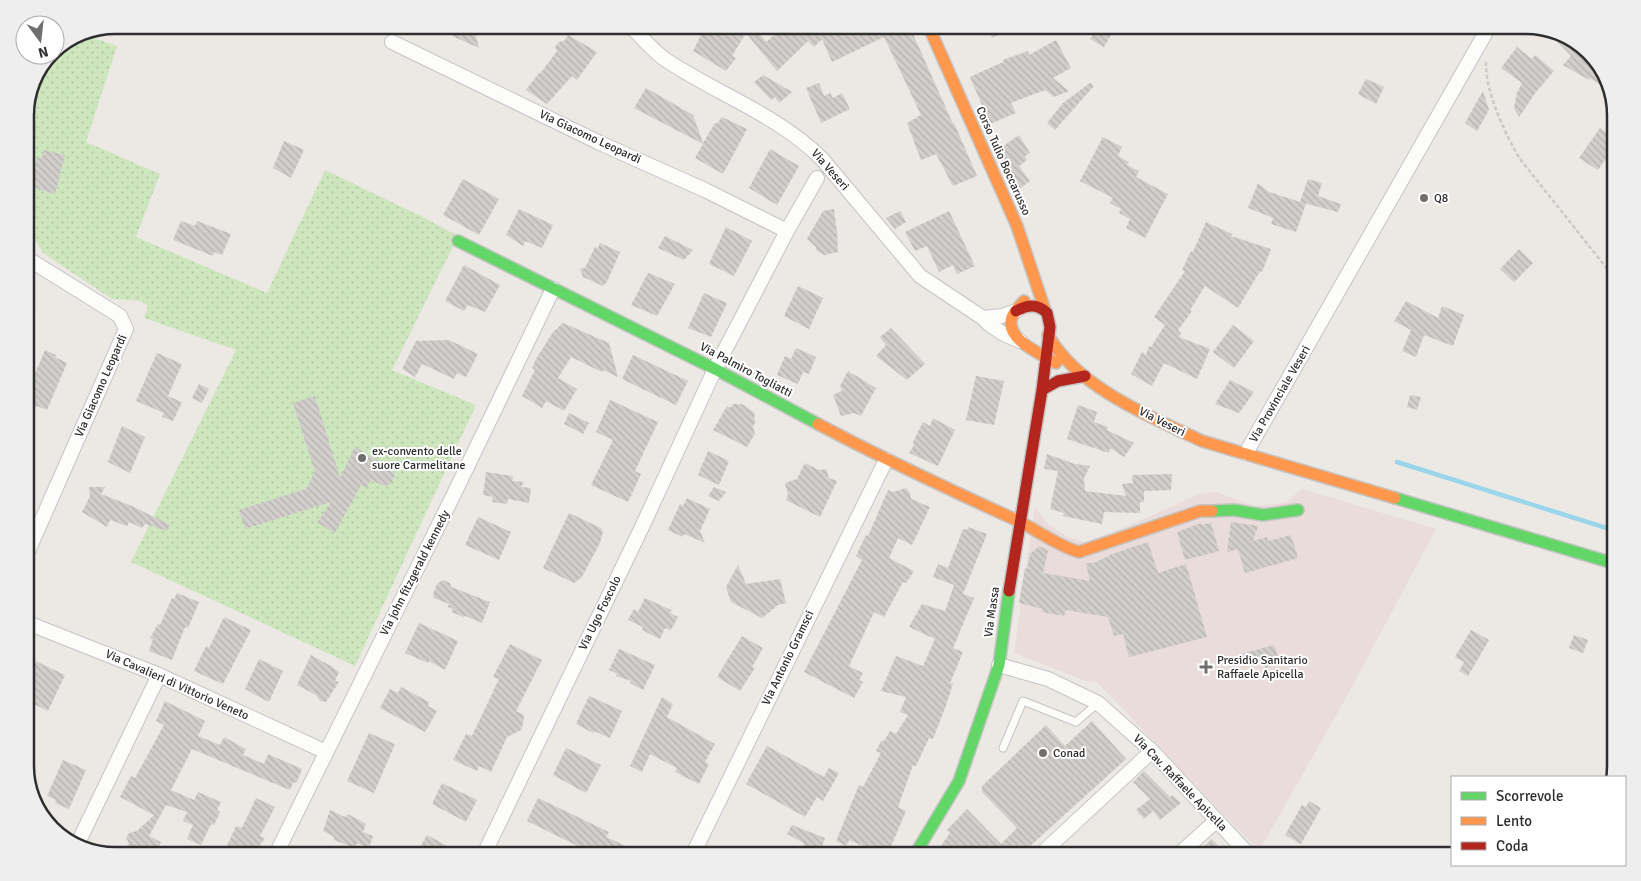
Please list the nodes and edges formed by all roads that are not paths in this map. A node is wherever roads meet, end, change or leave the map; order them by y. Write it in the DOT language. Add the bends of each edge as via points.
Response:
graph roads {
  1 [pos="639,34"];
  2 [pos="932,34"];
  3 [pos="1485,34"];
  4 [pos="392,42"];
  5 [pos="817,178"];
  6 [pos="787,231"];
  7 [pos="458,242"];
  8 [pos="34,263"];
  9 [pos="1034,275"];
  10 [pos="553,288"];
  11 [pos="1045,310"];
  12 [pos="1016,311"];
  13 [pos="983,318"];
  14 [pos="1048,335"];
  15 [pos="1023,342"];
  16 [pos="1046,355"];
  17 [pos="715,369"];
  18 [pos="1085,376"];
  19 [pos="1042,390"];
  20 [pos="1246,453"];
  21 [pos="886,460"];
  22 [pos="1298,510"];
  23 [pos="1020,522"];
  24 [pos="34,538"];
  25 [pos="1607,561"];
  26 [pos="34,626"];
  27 [pos="1000,665"];
  28 [pos="159,675"];
  29 [pos="1098,703"];
  30 [pos="1003,748"];
  31 [pos="1152,751"];
  32 [pos="326,752"];
  33 [pos="1217,820"];
  34 [pos="80,839"];
  35 [pos="279,847"];
  36 [pos="487,847"];
  37 [pos="696,847"];
  38 [pos="919,847"];
  39 [pos="1049,847"];
  40 [pos="1187,847"];
  41 [pos="1242,847"];
  1 -- 13 [label="street, Via Veseri" via="665,59 809,145 920,276"];
  2 -- 9 [label="street, Corso Tulio Boccarusso" via="1017,226"];
  3 -- 20 [label="street, Via Provinciale Veseri"];
  4 -- 6 [label="street, Via Giacomo Leopardi"];
  5 -- 6 [label="street"];
  6 -- 17 [label="street"];
  7 -- 10 [label="street, Via Palmiro Togliatti"];
  8 -- 24 [label="street, Via Giacomo Leopardi" via="120,316 126,329"];
  9 -- 11 [label="street, Corso Tulio Boccarusso"];
  9 -- 12 [label="street"];
  10 -- 17 [label="street, Via Palmiro Togliatti"];
  10 -- 32 [label="street, Via john fitzgerald kennedy" via="458,488"];
  11 -- 12 [label="street" via="1028,305"];
  11 -- 14 [label="street" via="1051,321"];
  12 -- 13 [label="street"];
  12 -- 15 [label="street" via="1012,317 1012,328 1014,335"];
  13 -- 15 [label="street, Via Veseri" via="1002,333"];
  14 -- 15 [label="street" via="1034,344"];
  14 -- 16 [label="street, Via Massa"];
  14 -- 18 [label="street, Via Veseri" via="1060,354"];
  15 -- 16 [label="street, Via Veseri"];
  16 -- 18 [label="street, Via Veseri" via="1060,366"];
  16 -- 19 [label="street, Via Massa"];
  17 -- 21 [label="street, Via Palmiro Togliatti"];
  17 -- 36 [label="street, Via Ugo Foscolo"];
  18 -- 19 [label="street" via="1058,380"];
  18 -- 20 [label="street, Via Veseri" via="1124,402 1175,429 1202,441"];
  19 -- 23 [label="street, Via Massa"];
  20 -- 25 [label="street, Via Provinciale Veseri"];
  21 -- 23 [label="street, Via Palmiro Togliatti"];
  21 -- 37 [label="street, Via Antonio Gramsci"];
  22 -- 23 [label="street, Via Palmiro Togliatti" via="1263,515 1234,510 1200,511 1079,552"];
  23 -- 27 [label="street, Via Massa"];
  26 -- 28 [label="street, Via Cavalieri di Vittorio Veneto"];
  27 -- 29 [label="street, Via Cav. Raffaele Apicella" via="1048,679"];
  27 -- 38 [label="street, Via Massa" via="959,781"];
  28 -- 32 [label="street, Via Cavalieri di Vittorio Veneto"];
  28 -- 34 [label="street"];
  29 -- 30 [label="lane" via="1076,722 1023,701"];
  29 -- 31 [label="street, Via Cav. Raffaele Apicella"];
  31 -- 33 [label="street, Via Cav. Raffaele Apicella"];
  31 -- 39 [label="street"];
  32 -- 35 [label="street, Via john fitzgerald kennedy"];
  33 -- 40 [label="street"];
  33 -- 41 [label="street, Via Cav. Raffaele Apicella"];
}
